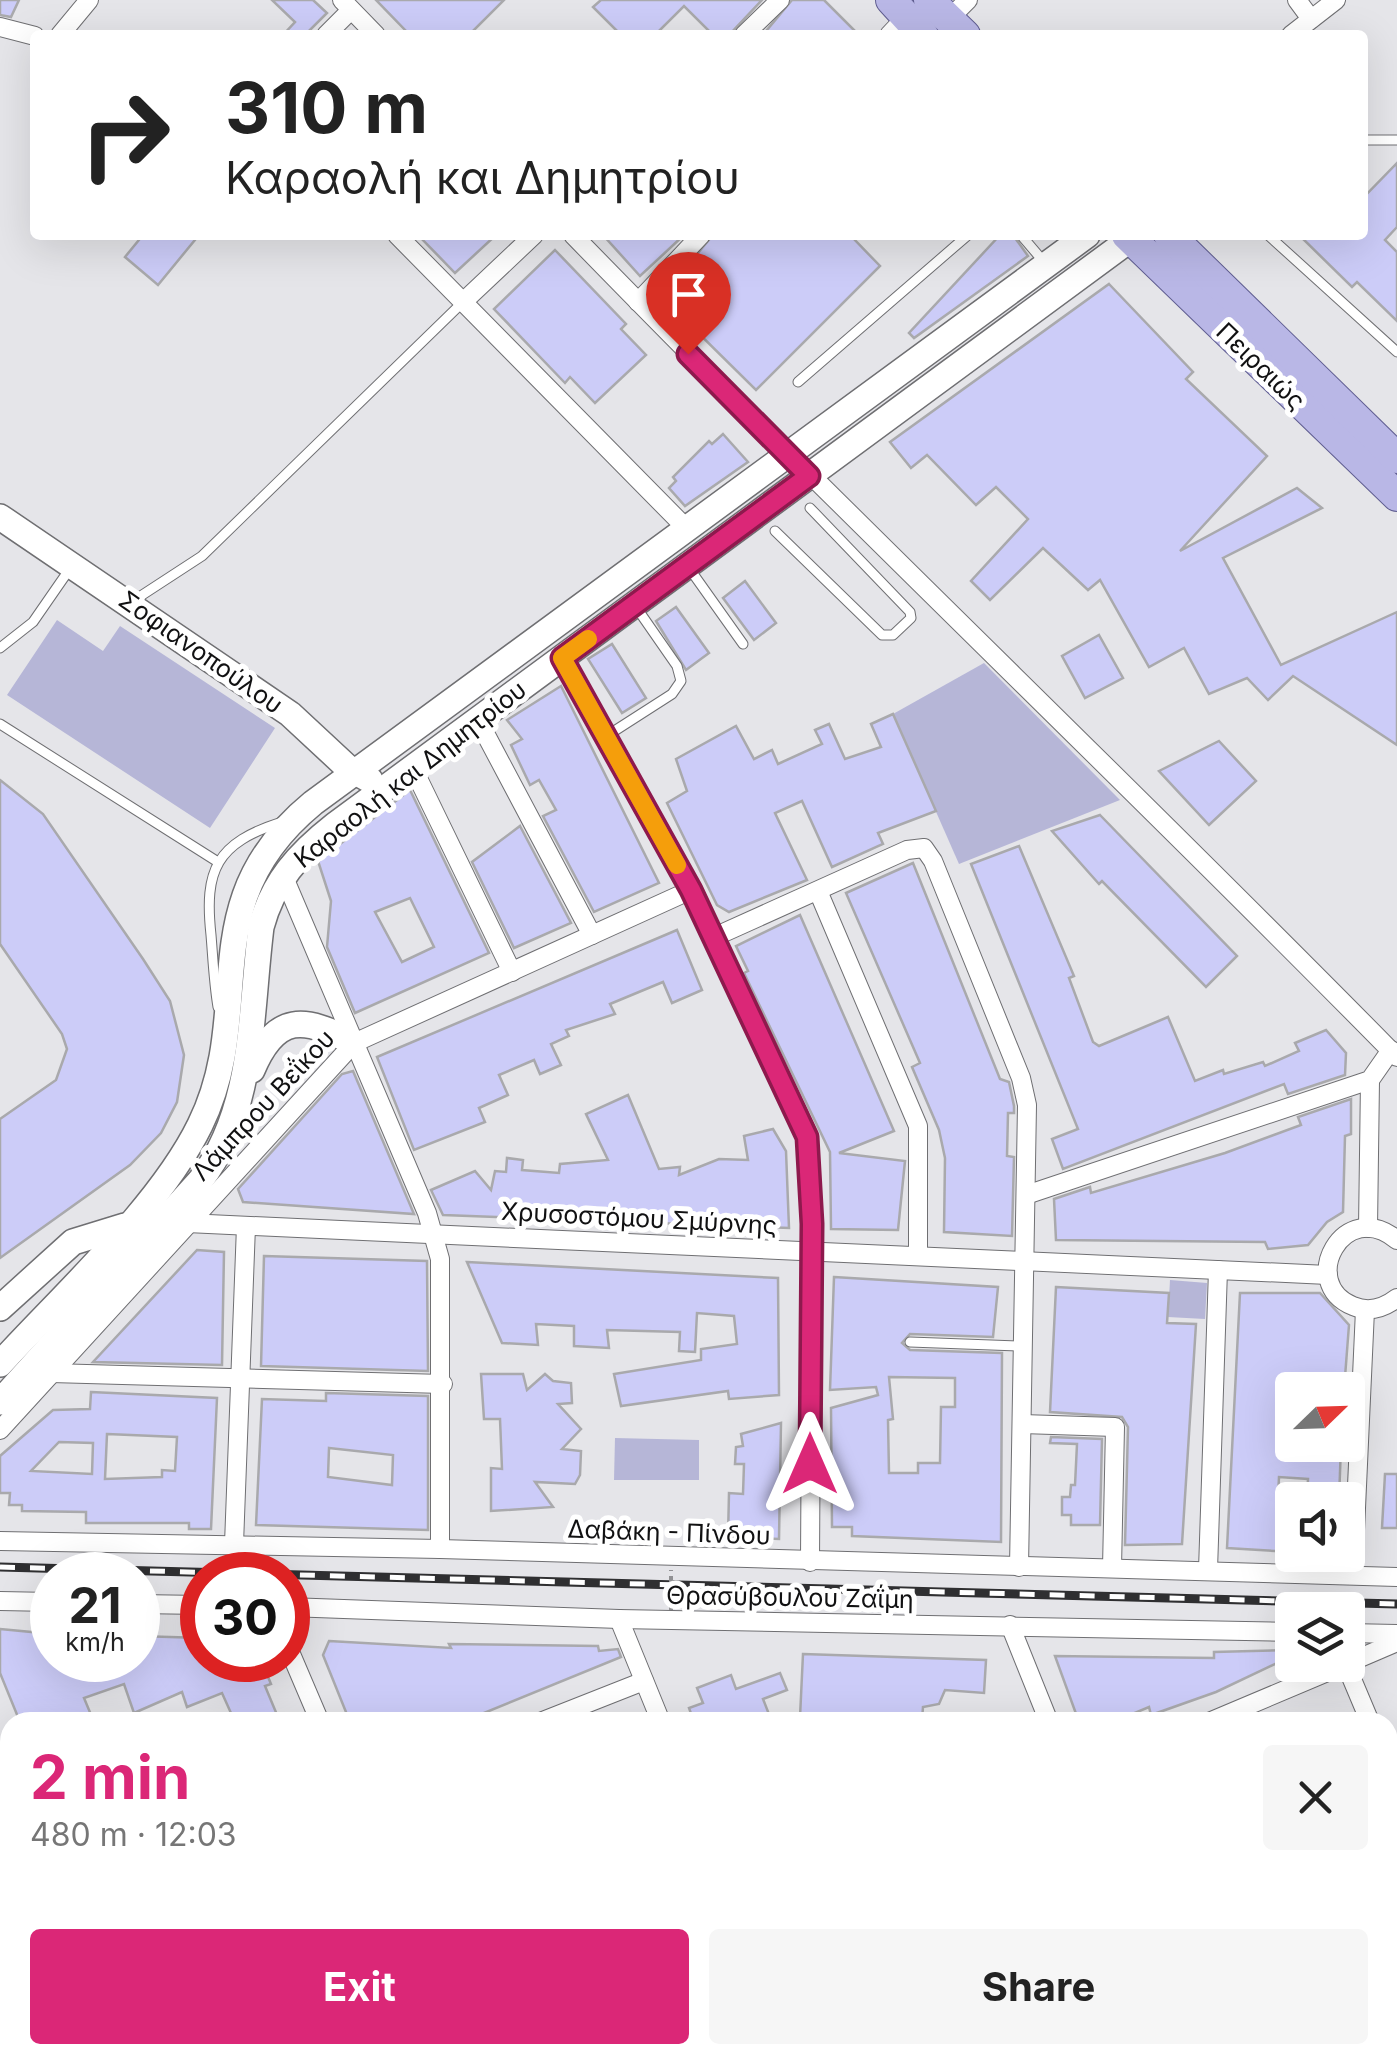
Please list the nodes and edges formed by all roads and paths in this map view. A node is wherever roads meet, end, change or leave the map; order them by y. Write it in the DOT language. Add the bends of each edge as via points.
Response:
graph roads {
  1 [pos="89,0"];
  2 [pos="780,0"];
  3 [pos="1297,0"];
  4 [pos="1336,0"];
  5 [pos="346,5"];
  6 [pos="1311,19"];
  7 [pos="0,27"];
  8 [pos="64,30"];
  9 [pos="329,30"];
  10 [pos="371,30"];
  11 [pos="749,30"];
  12 [pos="1297,30"];
  13 [pos="30,35"];
  14 [pos="1368,140"];
  15 [pos="1397,140"];
  16 [pos="402,240"];
  17 [pos="529,240"];
  18 [pos="577,240"];
  19 [pos="696,240"];
  20 [pos="962,240"];
  21 [pos="1024,240"];
  22 [pos="1080,240"];
  23 [pos="1126,240"];
  24 [pos="1135,240"];
  25 [pos="1174,240"];
  26 [pos="1274,240"];
  27 [pos="1046,264"];
  28 [pos="463,302"];
  29 [pos="638,302"];
  30 [pos="1397,352"];
  31 [pos="798,382"];
  32 [pos="1394,450"];
  33 [pos="787,455"];
  34 [pos="809,476"];
  35 [pos="1397,496"];
  36 [pos="810,508"];
  37 [pos="0,517"];
  38 [pos="687,529"];
  39 [pos="776,531"];
  40 [pos="896,563"];
  41 [pos="74,564"];
  42 [pos="687,566"];
  43 [pos="878,576"];
  44 [pos="131,602"];
  45 [pos="634,605"];
  46 [pos="743,644"];
  47 [pos="0,648"];
  48 [pos="562,658"];
  49 [pos="478,720"];
  50 [pos="0,724"];
  51 [pos="309,731"];
  52 [pos="606,737"];
  53 [pos="354,773"];
  54 [pos="406,773"];
  55 [pos="316,801"];
  56 [pos="294,818"];
  57 [pos="218,862"];
  58 [pos="282,874"];
  59 [pos="691,890"];
  60 [pos="818,891"];
  61 [pos="592,934"];
  62 [pos="712,938"];
  63 [pos="512,972"];
  64 [pos="223,1034"];
  65 [pos="354,1044"];
  66 [pos="1394,1054"];
  67 [pos="1370,1080"];
  68 [pos="244,1088"];
  69 [pos="1029,1194"];
  70 [pos="187,1223"];
  71 [pos="125,1226"];
  72 [pos="246,1226"];
  73 [pos="1368,1228"];
  74 [pos="434,1234"];
  75 [pos="1397,1240"];
  76 [pos="811,1252"];
  77 [pos="115,1255"];
  78 [pos="918,1256"];
  79 [pos="1026,1261"];
  80 [pos="1218,1270"];
  81 [pos="1328,1275"];
  82 [pos="1397,1298"];
  83 [pos="0,1308"];
  84 [pos="1365,1310"];
  85 [pos="910,1342"];
  86 [pos="1024,1346"];
  87 [pos="0,1364"];
  88 [pos="51,1373"];
  89 [pos="240,1378"];
  90 [pos="443,1384"];
  91 [pos="0,1402"];
  92 [pos="1022,1424"];
  93 [pos="0,1430"];
  94 [pos="0,1540"];
  95 [pos="234,1544"];
  96 [pos="440,1548"];
  97 [pos="810,1562"];
  98 [pos="1019,1567"];
  99 [pos="1112,1568"];
  100 [pos="671,1570"];
  101 [pos="1208,1570"];
  102 [pos="1353,1574"];
  103 [pos="1397,1578"];
  104 [pos="0,1601"];
  105 [pos="30,1602"];
  106 [pos="310,1608"];
  107 [pos="671,1610"];
  108 [pos="619,1619"];
  109 [pos="1010,1626"];
  110 [pos="1275,1632"];
  111 [pos="1365,1633"];
  112 [pos="1397,1634"];
  113 [pos="1397,1642"];
  114 [pos="1365,1656"];
  115 [pos="644,1681"];
  116 [pos="303,1682"];
  117 [pos="1305,1682"];
  118 [pos="1353,1682"];
  119 [pos="316,1712"];
  120 [pos="565,1712"];
  121 [pos="657,1712"];
  122 [pos="1045,1712"];
  123 [pos="1233,1712"];
  124 [pos="1366,1712"];
  1 -- 8 [label="street"];
  2 -- 11 [label="street"];
  3 -- 6 [label="street"];
  4 -- 6 [label="street"];
  5 -- 9 [label="street"];
  5 -- 10 [label="street"];
  6 -- 12 [label="street"];
  7 -- 13 [label="street"];
  14 -- 15 [label="lane"];
  16 -- 28 [label="street"];
  17 -- 28 [label="street"];
  18 -- 29 [label="street"];
  19 -- 29 [label="street"];
  20 -- 31 [label="lane"];
  21 -- 27 [label="lane"];
  22 -- 27 [label="main road, Καραολή και Δημητρίου"];
  23 -- 34 [label="main road, Καραολή και Δημητρίου"];
  24 -- 35 [label="main road, Πειραιώς"];
  25 -- 32 [label="main road, Πειραιώς"];
  26 -- 30 [label="lane"];
  27 -- 33 [label="main road, Καραολή και Δημητρίου"];
  28 -- 38 [label="street"];
  28 -- 44 [label="lane" via="202,556"];
  29 -- 33 [label="street"];
  33 -- 34 [label="street"];
  33 -- 38 [label="main road, Καραολή και Δημητρίου"];
  34 -- 40 [label="street"];
  34 -- 42 [label="main road, Καραολή και Δημητρίου"];
  36 -- 43 [label="lane"];
  37 -- 41 [label="main road, Σοφιανοπούλου"];
  38 -- 53 [label="main road, Καραολή και Δημητρίου"];
  39 -- 43 [label="lane" via="882,635 894,635 910,612"];
  40 -- 43 [label="lane"];
  40 -- 66 [label="street"];
  41 -- 44 [label="main road, Σοφιανοπούλου"];
  41 -- 47 [label="lane" via="34,622"];
  42 -- 45 [label="main road, Καραολή και Δημητρίου"];
  42 -- 46 [label="lane"];
  44 -- 51 [label="main road, Σοφιανοπούλου"];
  45 -- 48 [label="main road, Καραολή και Δημητρίου"];
  45 -- 52 [label="lane" via="678,666 681,681 672,694"];
  48 -- 49 [label="main road, Καραολή και Δημητρίου"];
  48 -- 52 [label="street"];
  49 -- 54 [label="main road, Καραολή και Δημητρίου"];
  49 -- 61 [label="street"];
  50 -- 57 [label="lane"];
  51 -- 53 [label="main road, Σοφιανοπούλου"];
  51 -- 55 [label="main road" via="320,769"];
  52 -- 59 [label="street"];
  53 -- 54 [label="main road" via="383,782"];
  53 -- 55 [label="main road, Καραολή και Δημητρίου"];
  54 -- 58 [label="main road, Καραολή και Δημητρίου" via="313,842"];
  54 -- 63 [label="street"];
  55 -- 56 [label="main road, Καραολή και Δημητρίου"];
  56 -- 57 [label="lane" via="238,842"];
  56 -- 64 [label="main road, Καραολή και Δημητρίου" via="264,852 245,892"];
  57 -- 64 [label="lane" via="208,902"];
  58 -- 65 [label="street"];
  58 -- 68 [label="main road, Καραολή και Δημητρίου" via="261,927"];
  59 -- 61 [label="street, Λάμπρου Βεΐκου"];
  59 -- 62 [label="street"];
  60 -- 62 [label="street"];
  60 -- 69 [label="street" via="924,848 1021,1078"];
  60 -- 78 [label="street" via="918,1126"];
  61 -- 63 [label="street, Λάμπρου Βεΐκου"];
  62 -- 76 [label="street" via="807,1137"];
  63 -- 65 [label="street, Λάμπρου Βεΐκου"];
  64 -- 71 [label="main road, Καραολή και Δημητρίου" via="202,1122 173,1172"];
  65 -- 68 [label="main road" via="313,1026 278,1029 263,1044"];
  65 -- 70 [label="street, Λάμπρου Βεΐκου"];
  65 -- 74 [label="street"];
  66 -- 67 [label="street"];
  67 -- 69 [label="street"];
  67 -- 73 [label="street"];
  68 -- 77 [label="main road, Καραολή και Δημητρίου" via="208,1171"];
  69 -- 79 [label="street"];
  70 -- 72 [label="street, Χρυσοστόμου Σμύρνης"];
  70 -- 88 [label="street, Λάμπρου Βεΐκου"];
  71 -- 77 [label="main road, Καραολή και Δημητρίου"];
  71 -- 83 [label="main road" via="74,1242"];
  72 -- 74 [label="street, Χρυσοστόμου Σμύρνης"];
  72 -- 89 [label="street"];
  73 -- 75 [label="street"];
  73 -- 81 [label="street" via="1339,1240"];
  74 -- 76 [label="street, Χρυσοστόμου Σμύρνης"];
  74 -- 90 [label="street"];
  76 -- 78 [label="street, Χρυσοστόμου Σμύρνης"];
  76 -- 97 [label="street"];
  77 -- 87 [label="main road, Καραολή και Δημητρίου"];
  77 -- 91 [label="main road, Καραολή και Δημητρίου"];
  78 -- 79 [label="street, Χρυσοστόμου Σμύρνης"];
  79 -- 80 [label="street, Χρυσοστόμου Σμύρνης"];
  79 -- 86 [label="street"];
  80 -- 81 [label="street, Χρυσοστόμου Σμύρνης"];
  80 -- 101 [label="street"];
  81 -- 84 [label="street" via="1339,1297"];
  82 -- 84 [label="street"];
  84 -- 102 [label="street"];
  85 -- 86 [label="lane"];
  86 -- 92 [label="street"];
  88 -- 89 [label="street"];
  88 -- 93 [label="street, Λάμπρου Βεΐκου"];
  89 -- 90 [label="street"];
  89 -- 95 [label="street"];
  90 -- 96 [label="street"];
  92 -- 98 [label="street"];
  92 -- 99 [label="street" via="1115,1427"];
  94 -- 95 [label="street, Δαβάκη - Πίνδου"];
  95 -- 96 [label="street, Δαβάκη - Πίνδου"];
  96 -- 97 [label="street, Δαβάκη - Πίνδου"];
  97 -- 98 [label="street, Δαβάκη - Πίνδου"];
  98 -- 99 [label="street, Δαβάκη - Πίνδου"];
  99 -- 101 [label="street, Δαβάκη - Πίνδου"];
  100 -- 107 [label="path, bridge"];
  101 -- 102 [label="street, Δαβάκη - Πίνδου"];
  102 -- 103 [label="street, Δαβάκη - Πίνδου"];
  104 -- 105 [label="street"];
  106 -- 108 [label="street, Θρασύβουλου Ζαΐμη"];
  108 -- 109 [label="street, Θρασύβουλου Ζαΐμη"];
  108 -- 115 [label="street"];
  109 -- 110 [label="street, Θρασύβουλου Ζαΐμη"];
  109 -- 122 [label="street"];
  111 -- 112 [label="street"];
  113 -- 114 [label="street"];
  115 -- 120 [label="street"];
  115 -- 121 [label="street"];
  116 -- 119 [label="street"];
  117 -- 123 [label="street"];
  118 -- 124 [label="street"];
}
